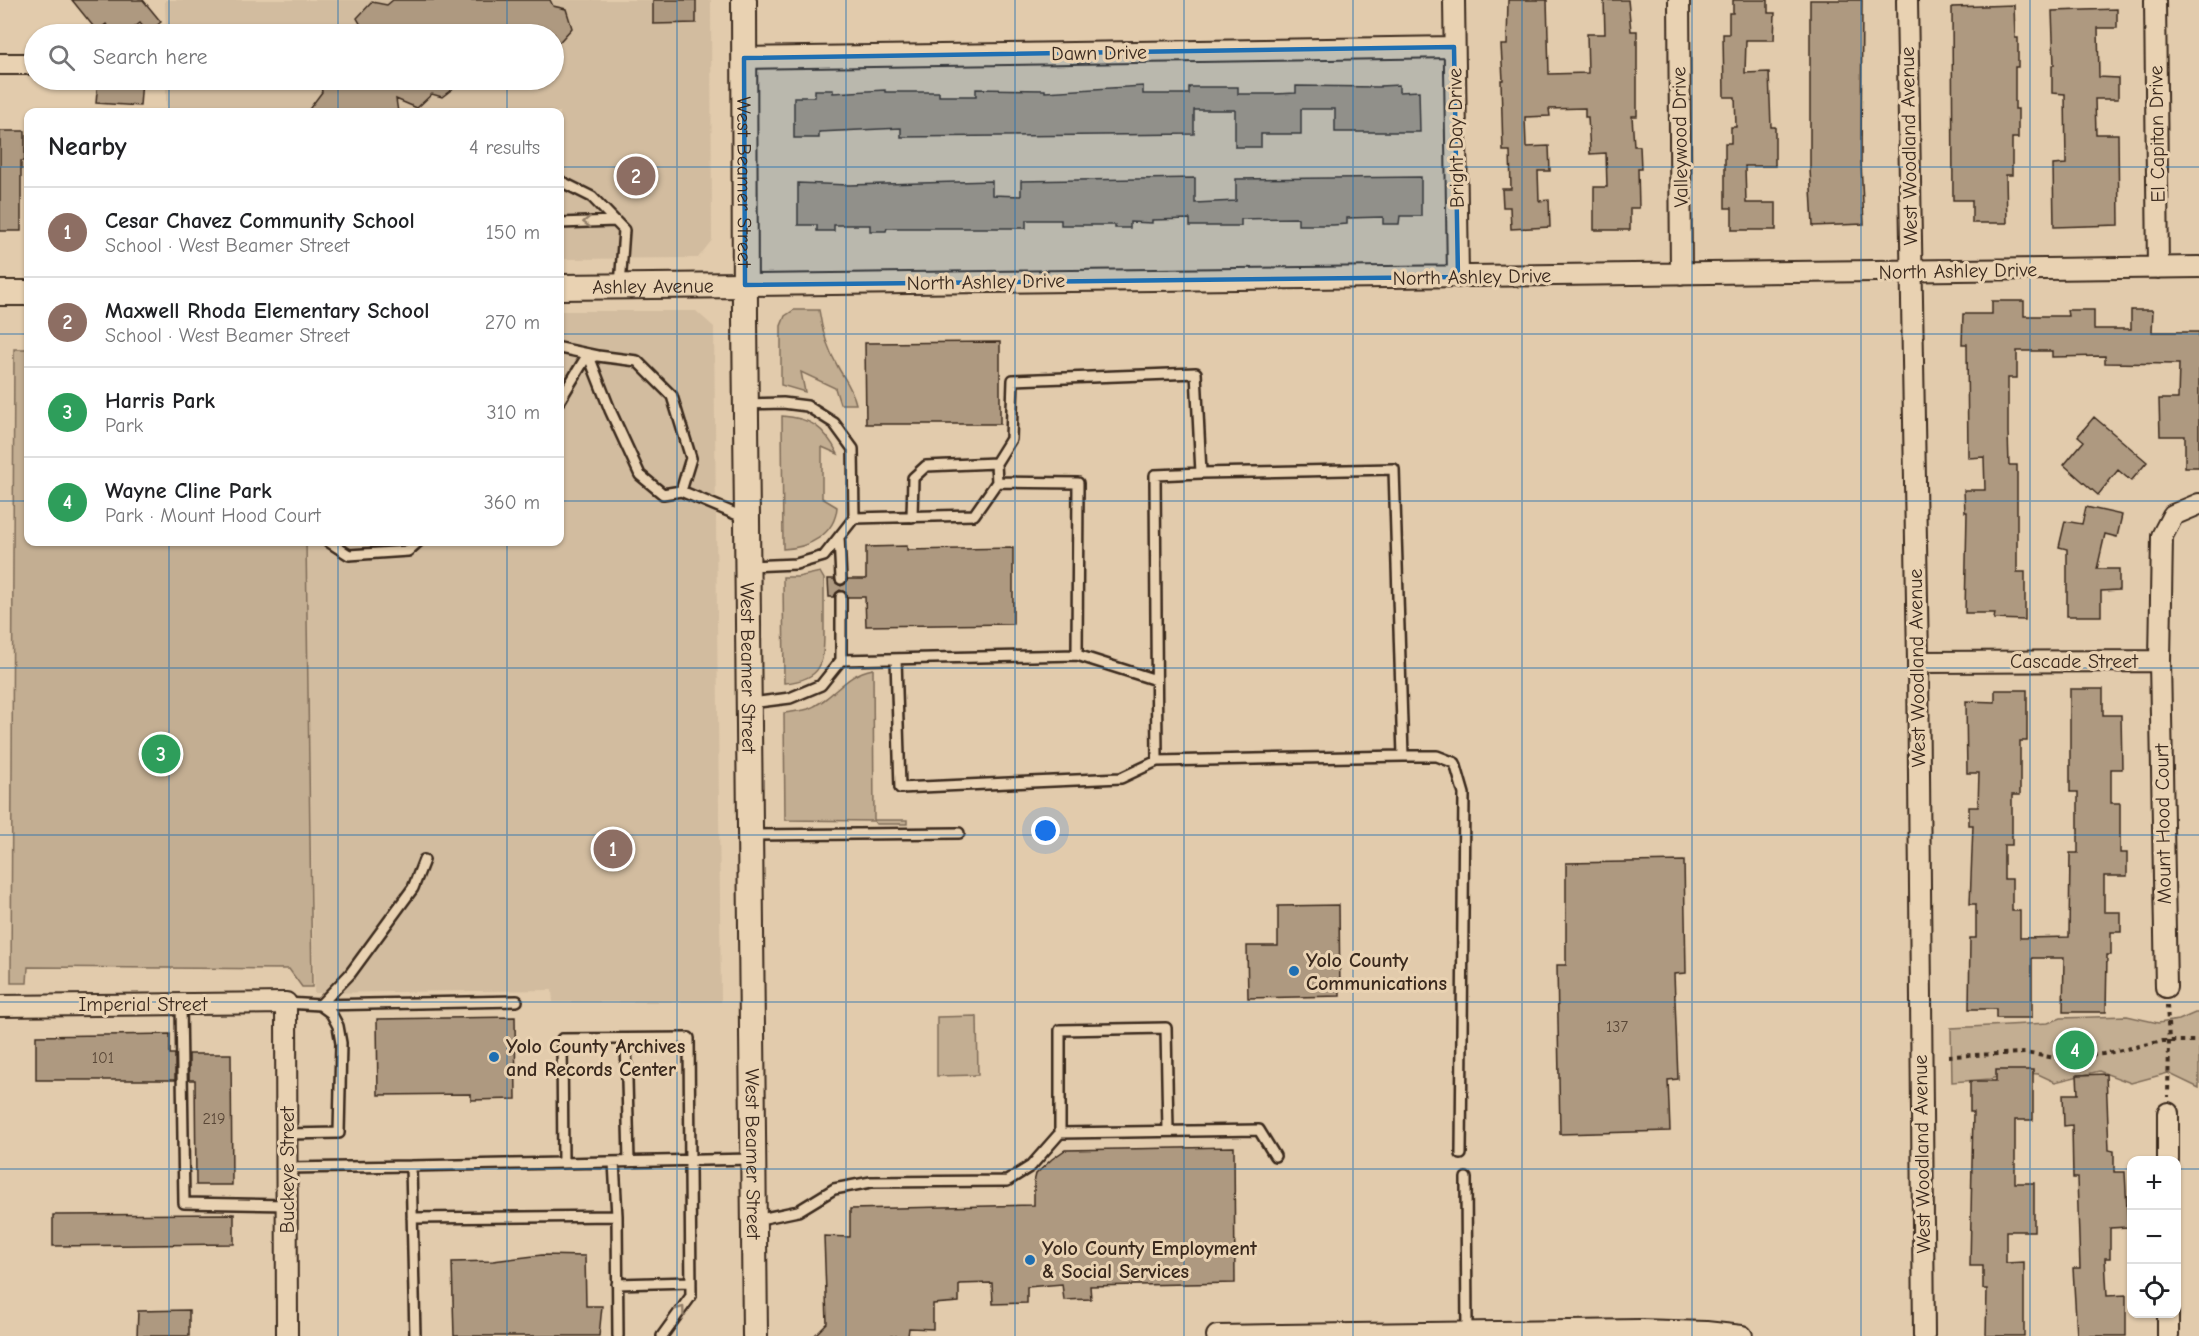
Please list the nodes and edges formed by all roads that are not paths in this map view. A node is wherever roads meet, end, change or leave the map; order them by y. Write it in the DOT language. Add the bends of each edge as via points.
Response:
graph roads {
  1 [pos="744,0"];
  2 [pos="1454,0"];
  3 [pos="1679,0"];
  4 [pos="1907,0"];
  5 [pos="2155,0"];
  6 [pos="1454,47"];
  7 [pos="744,58"];
  8 [pos="0,64"];
  9 [pos="24,64"];
  10 [pos="564,183"];
  11 [pos="615,221"];
  12 [pos="564,223"];
  13 [pos="2158,267"];
  14 [pos="2199,267"];
  15 [pos="1910,272"];
  16 [pos="1681,274"];
  17 [pos="1458,277"];
  18 [pos="745,285"];
  19 [pos="620,286"];
  20 [pos="564,287"];
  21 [pos="24,293"];
  22 [pos="0,294"];
  23 [pos="564,349"];
  24 [pos="588,354"];
  25 [pos="564,393"];
  26 [pos="746,404"];
  27 [pos="996,463"];
  28 [pos="1201,473"];
  29 [pos="997,482"];
  30 [pos="681,491"];
  31 [pos="2199,504"];
  32 [pos="912,516"];
  33 [pos="854,518"];
  34 [pos="747,519"];
  35 [pos="838,537"];
  36 [pos="335,546"];
  37 [pos="414,546"];
  38 [pos="747,566"];
  39 [pos="841,579"];
  40 [pos="841,597"];
  41 [pos="1077,655"];
  42 [pos="896,659"];
  43 [pos="841,660"];
  44 [pos="2160,661"];
  45 [pos="1918,662"];
  46 [pos="1156,680"];
  47 [pos="749,703"];
  48 [pos="1403,756"];
  49 [pos="1157,761"];
  50 [pos="959,833"];
  51 [pos="750,835"];
  52 [pos="424,860"];
  53 [pos="2166,987"];
  54 [pos="517,1001"];
  55 [pos="286,1003"];
  56 [pos="181,1004"];
  57 [pos="320,1005"];
  58 [pos="0,1006"];
  59 [pos="626,1039"];
  60 [pos="2168,1113"];
  61 [pos="1168,1131"];
  62 [pos="1060,1133"];
  63 [pos="287,1134"];
  64 [pos="1461,1154"];
  65 [pos="1275,1156"];
  66 [pos="2168,1156"];
  67 [pos="753,1159"];
  68 [pos="691,1160"];
  69 [pos="629,1161"];
  70 [pos="614,1162"];
  71 [pos="563,1163"];
  72 [pos="411,1166"];
  73 [pos="287,1168"];
  74 [pos="1466,1178"];
  75 [pos="287,1205"];
  76 [pos="617,1216"];
  77 [pos="412,1218"];
  78 [pos="755,1220"];
  79 [pos="691,1282"];
  80 [pos="618,1284"];
  81 [pos="2168,1318"];
  82 [pos="1467,1332"];
  83 [pos="287,1336"];
  84 [pos="415,1336"];
  85 [pos="618,1336"];
  86 [pos="662,1336"];
  87 [pos="755,1336"];
  88 [pos="1217,1336"];
  89 [pos="1742,1336"];
  90 [pos="1924,1336"];
  91 [pos="2168,1336"];
  1 -- 7 [label="street, West Beamer Street"];
  2 -- 6 [label="street, Bright Day Drive"];
  3 -- 16 [label="street, Valleywood Drive"];
  4 -- 15 [label="street, West Woodland Avenue"];
  5 -- 13 [label="street, El Capitan Drive"];
  6 -- 7 [label="street, Dawn Drive"];
  6 -- 17 [label="street, Bright Day Drive"];
  7 -- 18 [label="street, West Beamer Street"];
  8 -- 9 [label="street"];
  10 -- 11 [label="lane" via="592,197"];
  11 -- 12 [label="lane, one-way"];
  11 -- 19 [label="lane" via="624,230"];
  13 -- 14 [label="street, North Ashley Drive"];
  13 -- 15 [label="street, North Ashley Drive"];
  15 -- 16 [label="street, North Ashley Drive"];
  15 -- 45 [label="street, West Woodland Avenue"];
  16 -- 17 [label="street, North Ashley Drive"];
  17 -- 18 [label="street, North Ashley Drive"];
  18 -- 19 [label="street, Ashley Avenue"];
  18 -- 26 [label="street, West Beamer Street"];
  19 -- 20 [label="street, Ashley Avenue"];
  21 -- 22 [label="street"];
  23 -- 24 [label="lane"];
  24 -- 25 [label="lane"];
  24 -- 30 [label="lane" via="640,475 663,494"];
  24 -- 30 [label="lane" via="637,361 672,396 691,458"];
  26 -- 33 [label="lane" via="807,406 834,423 853,449"];
  26 -- 34 [label="street, West Beamer Street"];
  27 -- 28 [label="lane" via="1011,439 1013,380 1196,373"];
  27 -- 29 [label="lane"];
  27 -- 32 [label="lane" via="926,466 913,478"];
  28 -- 46 [label="lane" via="1155,475"];
  28 -- 48 [label="lane" via="1394,469"];
  29 -- 32 [label="lane" via="974,515"];
  29 -- 41 [label="lane" via="1077,483"];
  30 -- 34 [label="lane"];
  31 -- 44 [label="street, Cascade Street" via="2173,515 2162,536"];
  32 -- 33 [label="lane"];
  33 -- 35 [label="lane"];
  34 -- 38 [label="street, West Beamer Street"];
  35 -- 38 [label="lane" via="824,556 796,564"];
  35 -- 39 [label="lane"];
  36 -- 37 [label="lane" via="349,555 408,551"];
  38 -- 47 [label="street, West Beamer Street"];
  40 -- 43 [label="lane"];
  41 -- 42 [label="lane"];
  41 -- 46 [label="lane"];
  42 -- 43 [label="lane"];
  42 -- 49 [label="lane" via="900,788 1121,778"];
  43 -- 47 [label="lane" via="821,685 790,698"];
  44 -- 45 [label="street, Cascade Street"];
  44 -- 53 [label="street, Mount Hood Court"];
  45 -- 90 [label="street, West Woodland Avenue"];
  46 -- 49 [label="lane"];
  47 -- 51 [label="street, West Beamer Street"];
  48 -- 49 [label="lane"];
  48 -- 64 [label="lane" via="1437,756 1455,763 1464,794"];
  50 -- 51 [label="lane"];
  51 -- 67 [label="street, West Beamer Street"];
  52 -- 57 [label="lane" via="413,888 350,974"];
  54 -- 57 [label="lane"];
  55 -- 56 [label="street, Imperial Street"];
  55 -- 57 [label="lane"];
  55 -- 63 [label="street, Buckeye Street"];
  56 -- 58 [label="street, Imperial Street"];
  56 -- 75 [label="lane" via="184,1203"];
  57 -- 63 [label="lane" via="331,1013 341,1043 339,1133"];
  59 -- 68 [label="lane" via="689,1038"];
  59 -- 69 [label="lane"];
  59 -- 71 [label="lane" via="562,1040"];
  60 -- 66 [label="street"];
  61 -- 62 [label="lane"];
  61 -- 62 [label="lane" via="1166,1028 1084,1029 1060,1030"];
  61 -- 65 [label="lane" via="1259,1130"];
  62 -- 78 [label="lane" via="1031,1166 1007,1181 871,1182 834,1189 798,1211"];
  63 -- 73 [label="street, Buckeye Street"];
  67 -- 68 [label="lane"];
  67 -- 78 [label="street, West Beamer Street"];
  68 -- 69 [label="lane"];
  68 -- 79 [label="lane"];
  69 -- 70 [label="lane"];
  70 -- 71 [label="lane"];
  70 -- 76 [label="lane"];
  71 -- 72 [label="lane"];
  72 -- 73 [label="lane"];
  72 -- 77 [label="lane"];
  73 -- 75 [label="street, Buckeye Street"];
  74 -- 82 [label="lane"];
  75 -- 83 [label="street, Buckeye Street"];
  76 -- 77 [label="lane"];
  76 -- 80 [label="lane"];
  77 -- 84 [label="lane"];
  78 -- 87 [label="street, West Beamer Street"];
  79 -- 80 [label="lane"];
  86 -- 79 [label="lane, one-way" via="691,1296"];
  80 -- 85 [label="lane"];
  81 -- 91 [label="street"];
  82 -- 88 [label="street"];
  82 -- 89 [label="street" via="1639,1330"];
}
